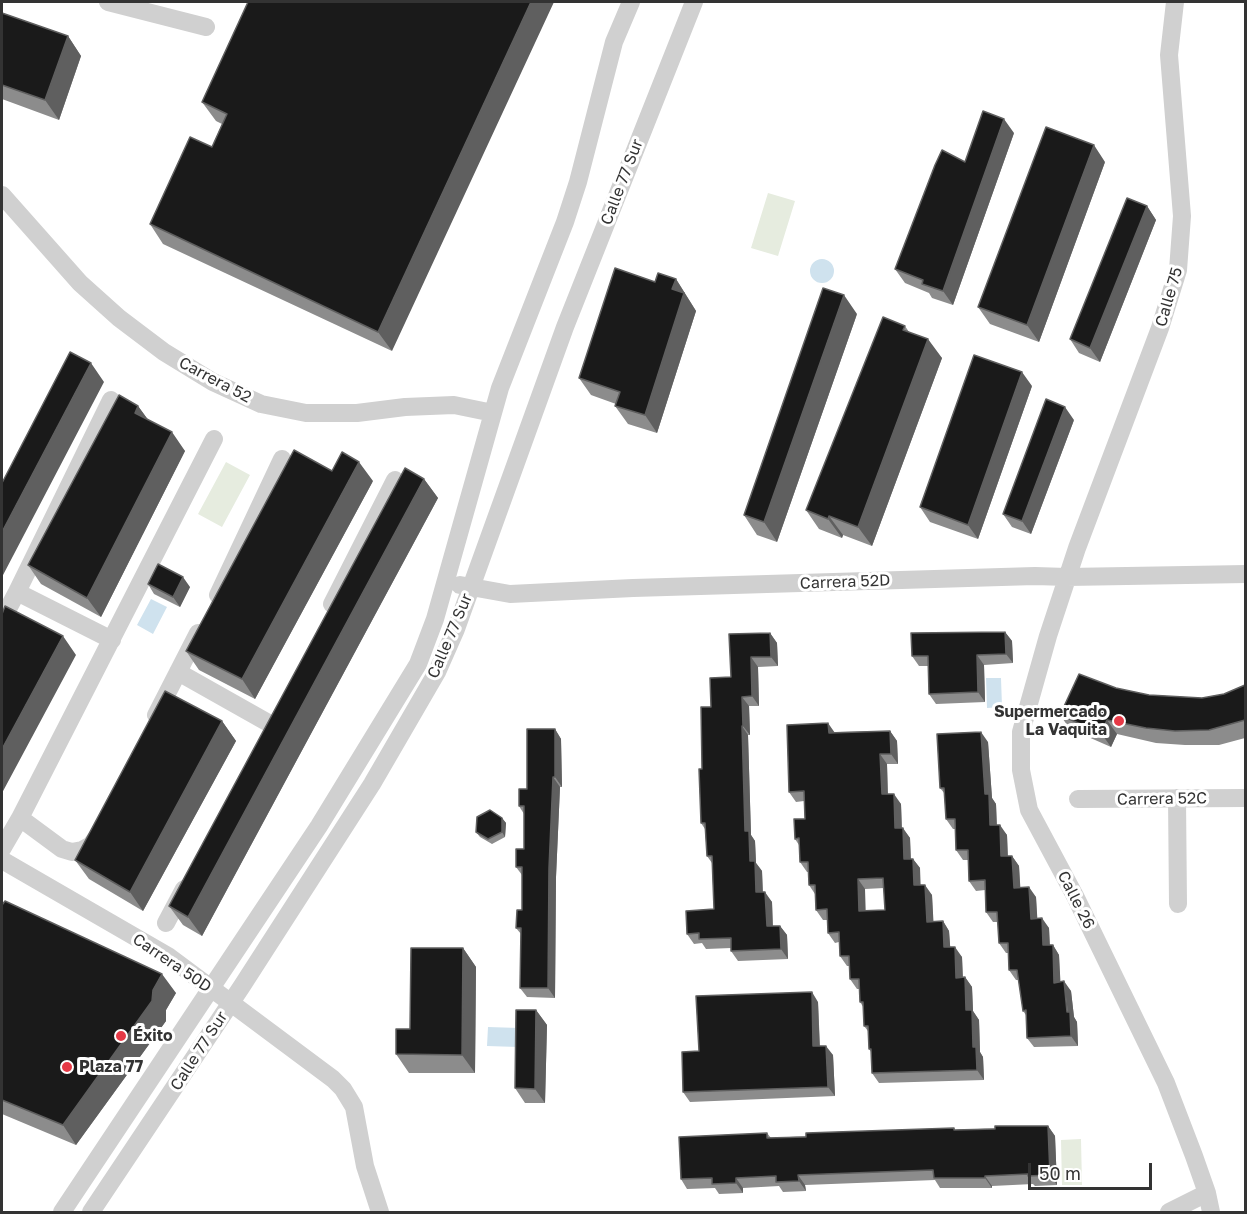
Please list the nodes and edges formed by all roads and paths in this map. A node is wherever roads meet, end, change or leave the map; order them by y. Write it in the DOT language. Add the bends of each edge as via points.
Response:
graph roads {
  1 [pos="108,2"];
  2 [pos="631,2"];
  3 [pos="694,2"];
  4 [pos="1175,2"];
  5 [pos="206,27"];
  6 [pos="2,195"];
  7 [pos="111,400"];
  8 [pos="493,413"];
  9 [pos="214,439"];
  10 [pos="282,459"];
  11 [pos="395,480"];
  12 [pos="1077,548"];
  13 [pos="1245,574"];
  14 [pos="1035,576"];
  15 [pos="1095,576"];
  16 [pos="1067,577"];
  17 [pos="446,581"];
  18 [pos="471,587"];
  19 [pos="17,592"];
  20 [pos="1058,606"];
  21 [pos="2,620"];
  22 [pos="324,622"];
  23 [pos="112,640"];
  24 [pos="178,672"];
  25 [pos="282,704"];
  26 [pos="272,725"];
  27 [pos="145,736"];
  28 [pos="261,745"];
  29 [pos="1177,798"];
  30 [pos="1245,798"];
  31 [pos="1078,799"];
  32 [pos="106,816"];
  33 [pos="20,818"];
  34 [pos="2,849"];
  35 [pos="2,860"];
  36 [pos="192,874"];
  37 [pos="1178,904"];
  38 [pos="166,923"];
  39 [pos="212,988"];
  40 [pos="231,1003"];
  41 [pos="1207,1193"];
  42 [pos="62,1212"];
  43 [pos="91,1212"];
  44 [pos="380,1212"];
  45 [pos="1169,1212"];
  46 [pos="1211,1212"];
  1 -- 5 [label="street"];
  2 -- 8 [label="street, Calle 77 Sur" via="611,51 565,222"];
  3 -- 18 [label="street, Calle 77 Sur" via="565,327"];
  4 -- 12 [label="street, Calle 75" via="1169,55 1182,216 1178,270"];
  6 -- 8 [label="street, Carrera 52" via="80,283 119,318 193,370 261,404 306,413 454,405"];
  7 -- 19 [label="street"];
  8 -- 17 [label="street, Calle 77 Sur"];
  9 -- 23 [label="street"];
  10 -- 24 [label="street"];
  11 -- 22 [label="street"];
  12 -- 15 [label="street"];
  12 -- 16 [label="street, Calle 75"];
  13 -- 15 [label="street, Carrera 52D"];
  14 -- 16 [label="street, Carrera 52D"];
  14 -- 18 [label="street, Carrera 52D" via="524,594"];
  14 -- 20 [label="street"];
  15 -- 16 [label="street, Carrera 52D"];
  16 -- 20 [label="street, Calle 26"];
  17 -- 18 [label="street, Carrera 52D"];
  17 -- 39 [label="street, Calle 77 Sur" via="418,664 319,826"];
  18 -- 40 [label="street, Calle 77 Sur" via="437,672 372,784"];
  19 -- 21 [label="street"];
  19 -- 23 [label="street"];
  20 -- 41 [label="street, Calle 26" via="1022,732 1021,770 1029,810 1166,1083"];
  23 -- 33 [label="street"];
  24 -- 26 [label="street"];
  24 -- 27 [label="street"];
  25 -- 26 [label="street"];
  26 -- 28 [label="street"];
  29 -- 30 [label="street, Carrera 52C"];
  29 -- 31 [label="street, Carrera 52C"];
  29 -- 37 [label="street"];
  32 -- 33 [label="street" via="91,845 72,852"];
  33 -- 34 [label="street"];
  35 -- 39 [label="street, Carrera 50D" via="168,956"];
  36 -- 38 [label="street"];
  39 -- 40 [label="street, Carrera 50D"];
  39 -- 42 [label="street, Calle 77 Sur"];
  40 -- 43 [label="street, Calle 77 Sur"];
  40 -- 44 [label="street, Carrera 50D" via="343,1089 354,1107 365,1166"];
  41 -- 45 [label="street"];
  41 -- 46 [label="street, Calle 26"];
}
